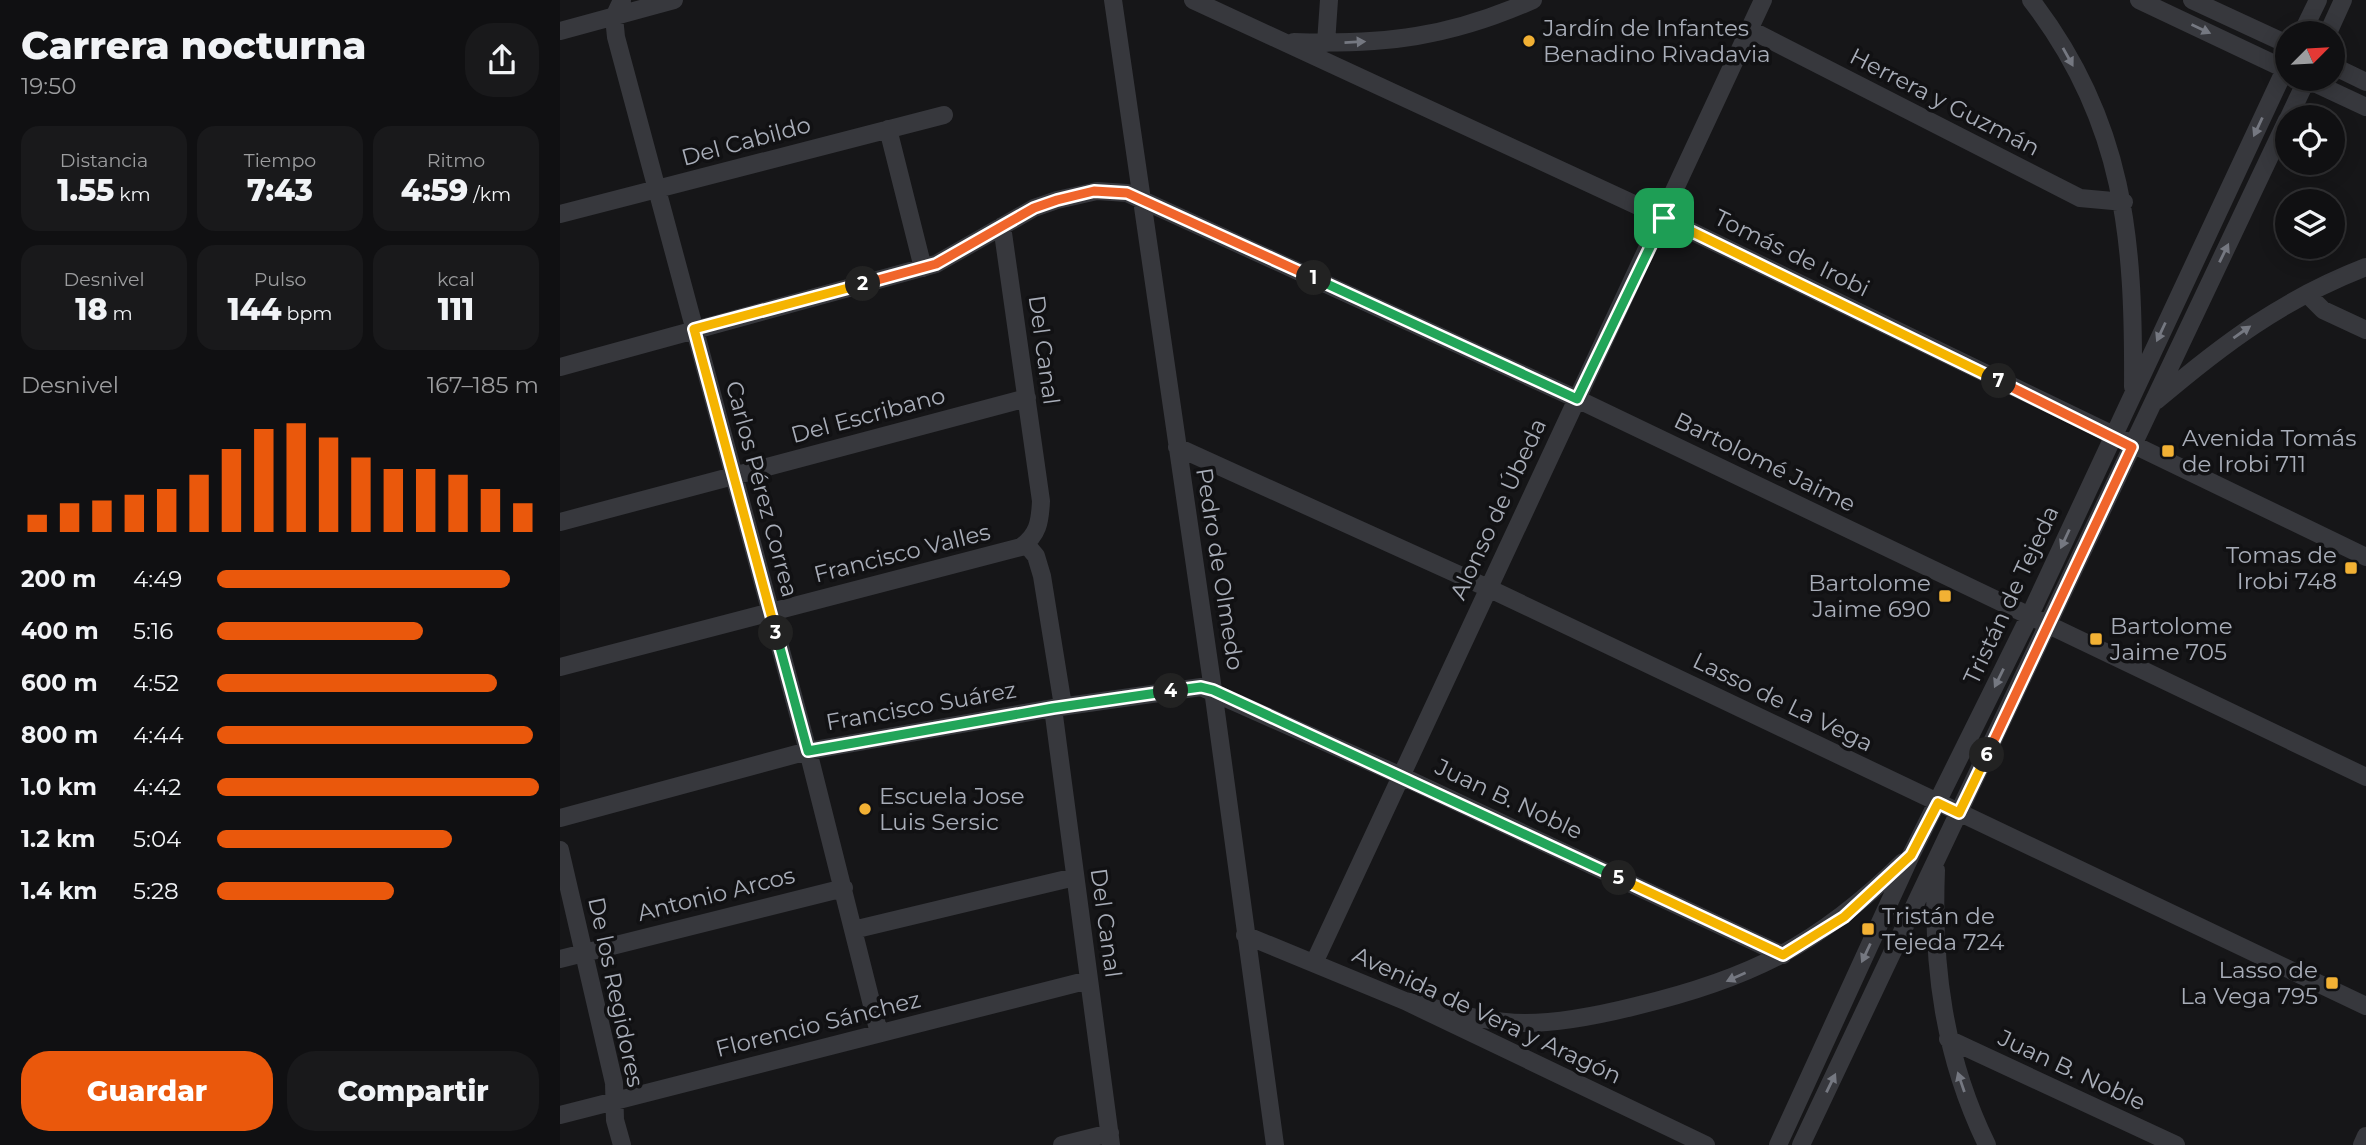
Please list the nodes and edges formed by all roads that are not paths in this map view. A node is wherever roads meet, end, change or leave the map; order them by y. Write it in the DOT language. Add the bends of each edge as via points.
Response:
graph roads {
  1 [pos="622,0"];
  2 [pos="674,0"];
  3 [pos="1112,0"];
  4 [pos="1193,0"];
  5 [pos="1329,0"];
  6 [pos="1533,0"];
  7 [pos="1763,0"];
  8 [pos="2031,0"];
  9 [pos="2139,0"];
  10 [pos="2192,0"];
  11 [pos="2318,0"];
  12 [pos="2343,0"];
  13 [pos="614,17"];
  14 [pos="2308,21"];
  15 [pos="2333,21"];
  16 [pos="1749,29"];
  17 [pos="560,31"];
  18 [pos="2275,38"];
  19 [pos="1287,42"];
  20 [pos="1326,43"];
  21 [pos="2275,62"];
  22 [pos="2345,72"];
  23 [pos="2366,82"];
  24 [pos="2276,91"];
  25 [pos="2332,91"];
  26 [pos="2366,107"];
  27 [pos="944,114"];
  28 [pos="888,129"];
  29 [pos="2275,146"];
  30 [pos="656,190"];
  31 [pos="1139,198"];
  32 [pos="2123,202"];
  33 [pos="560,214"];
  34 [pos="1664,218"];
  35 [pos="1002,226"];
  36 [pos="2366,267"];
  37 [pos="923,268"];
  38 [pos="2307,294"];
  39 [pos="694,329"];
  40 [pos="2366,331"];
  41 [pos="560,367"];
  42 [pos="2133,392"];
  43 [pos="1027,398"];
  44 [pos="1577,399"];
  45 [pos="2151,406"];
  46 [pos="2113,437"];
  47 [pos="1177,447"];
  48 [pos="2132,447"];
  49 [pos="734,477"];
  50 [pos="560,522"];
  51 [pos="1040,522"];
  52 [pos="1026,544"];
  53 [pos="2366,557"];
  54 [pos="1488,588"];
  55 [pos="770,612"];
  56 [pos="2029,617"];
  57 [pos="2049,625"];
  58 [pos="560,667"];
  59 [pos="1213,690"];
  60 [pos="1058,707"];
  61 [pos="808,751"];
  62 [pos="1399,775"];
  63 [pos="2366,777"];
  64 [pos="1938,803"];
  65 [pos="1959,813"];
  66 [pos="560,818"];
  67 [pos="560,850"];
  68 [pos="1911,855"];
  69 [pos="1936,863"];
  70 [pos="1075,877"];
  71 [pos="844,888"];
  72 [pos="853,930"];
  73 [pos="1245,935"];
  74 [pos="584,952"];
  75 [pos="1783,955"];
  76 [pos="560,959"];
  77 [pos="1314,963"];
  78 [pos="1089,980"];
  79 [pos="1405,1001"];
  80 [pos="2366,1006"];
  81 [pos="879,1033"];
  82 [pos="1948,1039"];
  83 [pos="615,1101"];
  84 [pos="560,1115"];
  85 [pos="2366,1136"];
  86 [pos="1111,1139"];
  87 [pos="622,1145"];
  88 [pos="1062,1145"];
  89 [pos="1275,1145"];
  90 [pos="1706,1145"];
  91 [pos="1778,1145"];
  92 [pos="1801,1145"];
  93 [pos="1987,1145"];
  94 [pos="2176,1145"];
  95 [pos="2362,1145"];
  1 -- 13 [label="street"];
  2 -- 13 [label="street"];
  3 -- 31 [label="street, Pedro de Olmedo"];
  4 -- 19 [label="street, Tomás de Irobi"];
  5 -- 20 [label="street"];
  20 -- 6 [label="street, one-way" via="1454,31"];
  7 -- 16 [label="street, Alonso de Úbeda"];
  8 -- 32 [label="street, one-way" via="2067,54 2095,111"];
  9 -- 21 [label="street, one-way"];
  10 -- 18 [label="street"];
  11 -- 14 [label="street"];
  12 -- 15 [label="street"];
  13 -- 17 [label="street"];
  13 -- 30 [label="street, Carlos Pérez Correa"];
  16 -- 32 [label="street, Herrera y Guzmán" via="2080,198"];
  16 -- 34 [label="street, Alonso de Úbeda"];
  19 -- 20 [label="street"];
  19 -- 34 [label="street, Tomás de Irobi"];
  22 -- 23 [label="street"];
  24 -- 42 [label="street, Tristán de Tejeda, one-way"];
  25 -- 26 [label="street"];
  27 -- 28 [label="street, Del Cabildo"];
  28 -- 30 [label="street, Del Cabildo"];
  28 -- 37 [label="street"];
  45 -- 29 [label="street, Tristán de Tejeda, one-way"];
  30 -- 33 [label="street, Del Cabildo"];
  30 -- 39 [label="street, Carlos Pérez Correa"];
  31 -- 35 [label="street, Bartolomé Jaime" via="1094,191 1057,200"];
  31 -- 44 [label="street, Bartolomé Jaime"];
  31 -- 47 [label="street, Pedro de Olmedo"];
  32 -- 42 [label="street" via="2132,298"];
  34 -- 44 [label="street, Alonso de Úbeda"];
  34 -- 46 [label="street, Tomás de Irobi"];
  35 -- 37 [label="street, Bartolomé Jaime"];
  35 -- 43 [label="street, Del Canal"];
  36 -- 38 [label="street"];
  37 -- 39 [label="street, Bartolomé Jaime"];
  38 -- 40 [label="street" via="2323,310"];
  45 -- 38 [label="street, one-way" via="2238,334"];
  39 -- 41 [label="street, Bartolomé Jaime"];
  39 -- 49 [label="street, Carlos Pérez Correa"];
  42 -- 46 [label="street, Tristán de Tejeda"];
  43 -- 49 [label="street, Del Escribano"];
  43 -- 51 [label="street, Del Canal"];
  44 -- 54 [label="street, Alonso de Úbeda"];
  44 -- 56 [label="street, Bartolomé Jaime"];
  45 -- 48 [label="street, Tristán de Tejeda"];
  46 -- 48 [label="street, Tomás de Irobi"];
  46 -- 56 [label="street, Tristán de Tejeda, one-way"];
  47 -- 54 [label="street, Lasso de La Vega"];
  47 -- 59 [label="street, Pedro de Olmedo"];
  48 -- 53 [label="street, Tomás de Irobi"];
  48 -- 57 [label="street, Tristán de Tejeda"];
  49 -- 50 [label="street, Del Escribano"];
  49 -- 55 [label="street, Carlos Pérez Correa"];
  51 -- 52 [label="street, Francisco Valles"];
  52 -- 55 [label="street, Francisco Valles"];
  52 -- 60 [label="street, Del Canal" via="1036,556 1042,576"];
  54 -- 62 [label="street, Alonso de Úbeda"];
  54 -- 64 [label="street, Lasso de La Vega"];
  55 -- 58 [label="street, Francisco Valles"];
  55 -- 61 [label="street, Carlos Pérez Correa"];
  56 -- 57 [label="street, Bartolomé Jaime"];
  56 -- 64 [label="street, Tristán de Tejeda, one-way"];
  57 -- 63 [label="street, Bartolomé Jaime"];
  57 -- 65 [label="street, Tristán de Tejeda"];
  59 -- 60 [label="street, Francisco Suárez" via="1201,687"];
  59 -- 62 [label="street, Juan B. Noble"];
  59 -- 73 [label="street, Pedro de Olmedo"];
  60 -- 61 [label="street, Francisco Suárez"];
  60 -- 70 [label="street, Del Canal"];
  61 -- 66 [label="street, Francisco Suárez"];
  61 -- 71 [label="street, Carlos Pérez Correa"];
  62 -- 75 [label="street, Juan B. Noble"];
  62 -- 77 [label="street, Alonso de Úbeda"];
  64 -- 65 [label="street, Lasso de La Vega"];
  64 -- 68 [label="street, Tristán de Tejeda"];
  65 -- 69 [label="street, Tristán de Tejeda"];
  65 -- 80 [label="street, Lasso de La Vega"];
  67 -- 74 [label="street, De los Regidores"];
  68 -- 75 [label="street" via="1844,917"];
  68 -- 91 [label="street, Tristán de Tejeda, one-way"];
  69 -- 82 [label="street" via="1934,929"];
  92 -- 69 [label="street, Tristán de Tejeda, one-way"];
  70 -- 72 [label="street"];
  70 -- 78 [label="street, Del Canal"];
  71 -- 72 [label="street, Carlos Pérez Correa"];
  71 -- 74 [label="street, Antonio Arcos"];
  72 -- 81 [label="street, Carlos Pérez Correa"];
  73 -- 77 [label="street, Avenida de Vera y Aragón"];
  73 -- 89 [label="street, Pedro de Olmedo"];
  74 -- 76 [label="street, Antonio Arcos"];
  74 -- 83 [label="street, De los Regidores"];
  75 -- 79 [label="street, one-way" via="1731,981 1610,1013 1566,1019 1491,1020"];
  77 -- 79 [label="street, Avenida de Vera y Aragón"];
  78 -- 81 [label="street, Florencio Sánchez"];
  78 -- 86 [label="street, Del Canal"];
  79 -- 90 [label="street, Avenida de Vera y Aragón"];
  81 -- 83 [label="street, Florencio Sánchez"];
  93 -- 82 [label="street, one-way"];
  82 -- 94 [label="street, Juan B. Noble"];
  83 -- 84 [label="street, Florencio Sánchez"];
  83 -- 87 [label="street, De los Regidores"];
  85 -- 95 [label="street"];
  86 -- 88 [label="street"];
}
